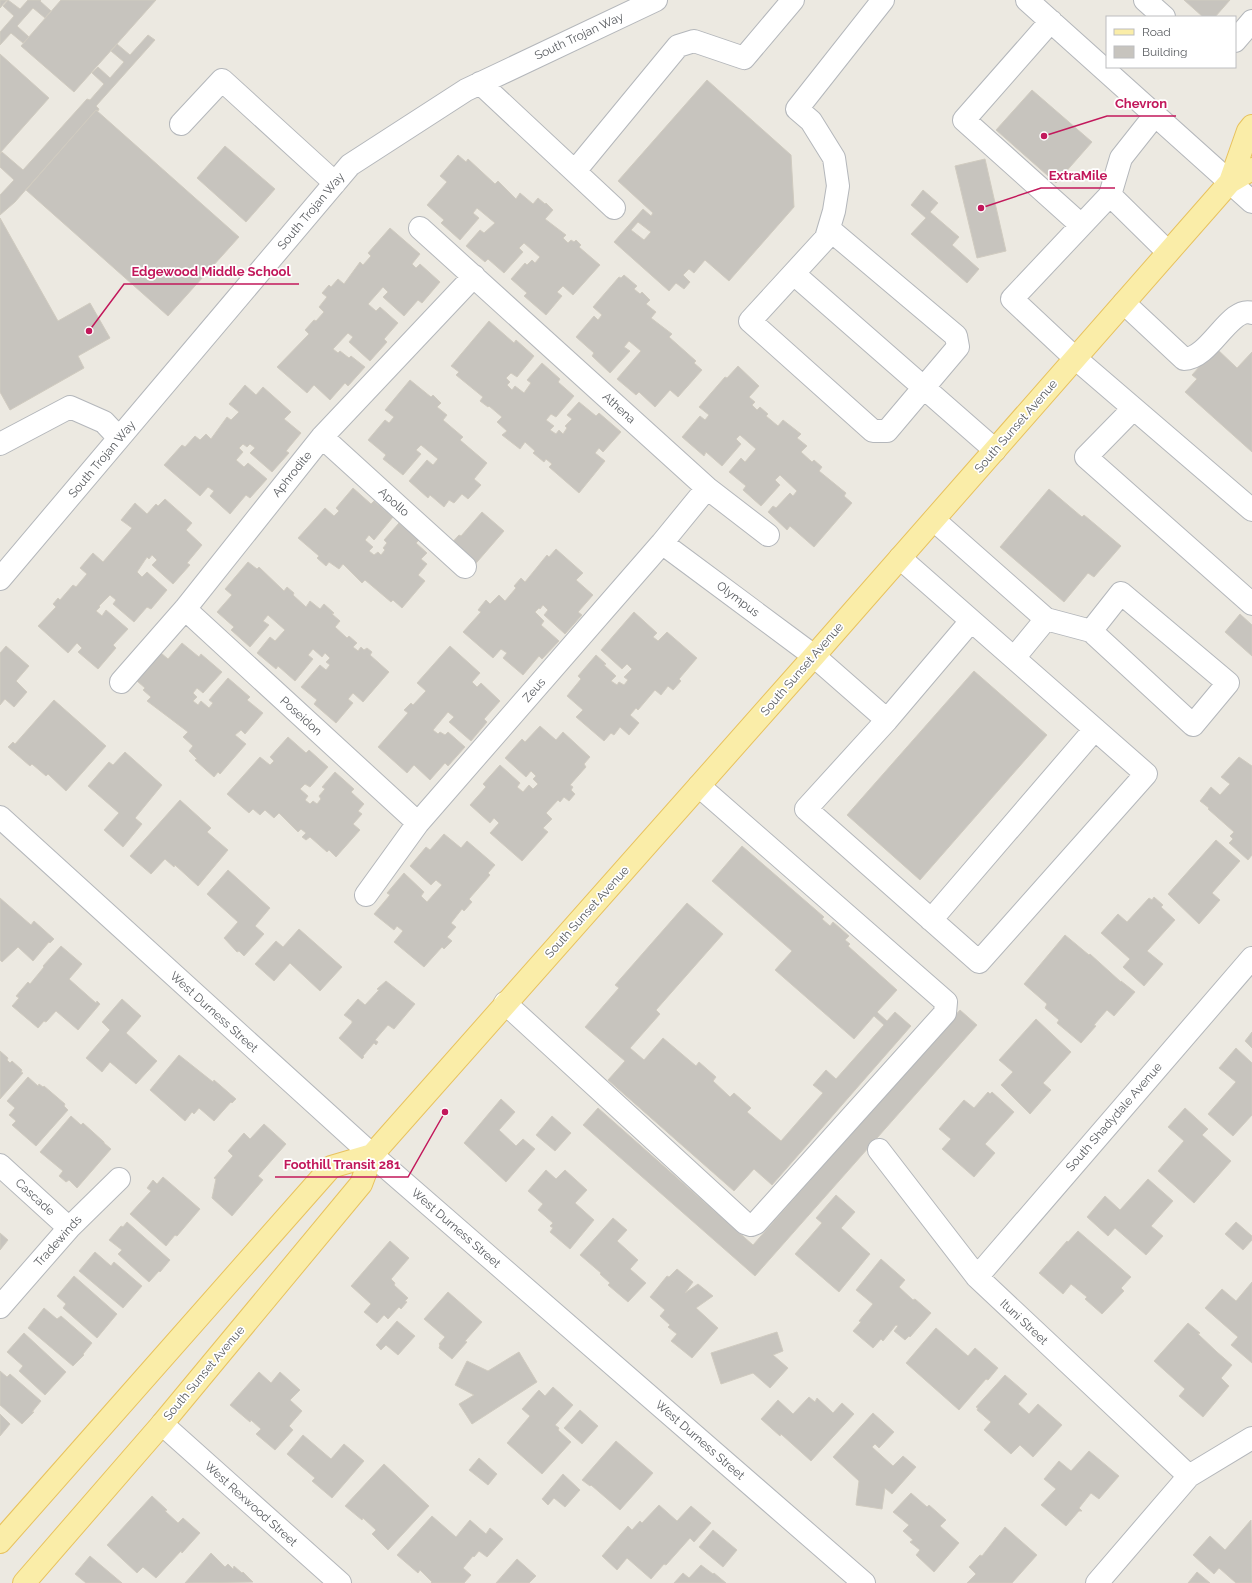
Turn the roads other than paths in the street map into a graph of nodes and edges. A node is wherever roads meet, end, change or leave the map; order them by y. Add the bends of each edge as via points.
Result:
1 (656, 0) edge
2 (793, 0) edge
3 (883, 0) edge
4 (1027, 0) edge
5 (1145, 0) edge
6 (1163, 16) edge
7 (1051, 21) junction
8 (1252, 21) edge
9 (1236, 40) edge
10 (480, 83) junction
11 (1155, 115) junction
12 (181, 124) dead end
13 (1252, 126) edge
14 (1252, 169) edge
15 (575, 171) junction
16 (1230, 182) junction
17 (335, 183) junction
18 (1110, 194) junction
19 (1252, 202) edge
20 (614, 208) dead end
21 (1081, 225) junction
22 (420, 228) dead end
23 (829, 229) junction
24 (1168, 252) junction
25 (794, 274) junction
26 (474, 276) junction
27 (1124, 303) junction
28 (1252, 313) edge
29 (1075, 358) junction
30 (925, 388) junction
31 (1133, 409) junction
32 (322, 437) junction
33 (119, 438) junction
34 (3, 445) edge
35 (995, 450) junction
36 (707, 488) junction
37 (1252, 510) edge
38 (934, 520) junction
39 (768, 535) dead end
40 (662, 543) junction
41 (900, 558) junction
42 (465, 567) dead end
43 (0, 579) edge
44 (1252, 604) edge
45 (185, 609) junction
46 (1046, 619) junction
47 (971, 621) junction
48 (1091, 630) junction
49 (814, 656) junction
50 (1014, 658) junction
51 (121, 682) dead end
52 (887, 720) junction
53 (1095, 729) junction
54 (699, 786) junction
55 (0, 818) edge
56 (418, 822) junction
57 (366, 895) dead end
58 (931, 920) junction
59 (1252, 958) edge
60 (505, 1003) junction
61 (879, 1150) dead end
62 (372, 1155) junction
63 (0, 1165) edge
64 (119, 1179) dead end
65 (69, 1228) junction
66 (977, 1277) junction
67 (0, 1307) edge
68 (162, 1424) junction
69 (1252, 1438) edge
70 (1189, 1476) junction
71 (0, 1542) edge
72 (24, 1583) edge
73 (340, 1583) edge
74 (864, 1583) edge
75 (1097, 1583) edge

1 - 10 street, South Trojan Way
2 - 15 street via 744,58 694,41 678,46
3 - 23 street via 797,109 811,121 834,158 838,186
4 - 7 street
5 - 6 street
7 - 11 street
7 - 21 street via 964,120
8 - 9 street
10 - 15 street
10 - 17 street, South Trojan Way via 350,165
11 - 16 street
11 - 18 street via 1121,158
12 - 17 street via 222,80
13 - 16 main road, South Sunset Avenue via 1248,130
14 - 16 main road, South Sunset Avenue
15 - 20 street
16 - 19 street
16 - 24 main road, South Sunset Avenue
17 - 33 street, South Trojan Way
18 - 21 street
18 - 24 street
21 - 29 street via 1012,299
22 - 26 street, Athena
23 - 25 street via 826,238
23 - 30 street via 956,336 958,347
24 - 27 main road, South Sunset Avenue
25 - 30 street
25 - 30 street via 750,321 873,431 887,431
26 - 32 street, Aphrodite
26 - 36 street, Athena
27 - 28 street via 1184,359 1200,354 1237,315
27 - 29 main road, South Sunset Avenue
29 - 31 street
29 - 35 main road, South Sunset Avenue
30 - 35 street
31 - 37 street
31 - 44 street via 1086,457
32 - 42 street, Apollo
32 - 45 street, Aphrodite
33 - 34 street via 104,422 70,407
33 - 43 street, South Trojan Way
35 - 38 main road, South Sunset Avenue
36 - 39 street, Athena
36 - 40 street, Zeus
38 - 41 main road, South Sunset Avenue
38 - 46 street
40 - 49 street, Olympus
40 - 56 street, Zeus
41 - 47 street
41 - 49 main road, South Sunset Avenue
45 - 51 street, Aphrodite
45 - 56 street, Poseidon
46 - 48 street
46 - 50 street
47 - 50 street
47 - 52 street
48 - 48 street via 1193,725 1228,683 1121,593
49 - 52 street, Olympus
49 - 54 main road, South Sunset Avenue
50 - 53 street
52 - 58 street via 806,809
53 - 58 street
53 - 58 street via 1146,774 978,962
54 - 60 main road, South Sunset Avenue
54 - 60 street via 946,1002 945,1013 756,1224 751,1225 745,1223
55 - 62 street, West Durness Street
56 - 57 street, Zeus
59 - 66 street, South Shadydale Avenue
60 - 62 main road, South Sunset Avenue
61 - 66 street, Ituni Street
62 - 68 main road, South Sunset Avenue via 361,1184
62 - 71 main road via 331,1167
62 - 74 street, West Durness Street
63 - 65 street, Cascade
64 - 65 street, Tradewinds
65 - 67 street, Tradewinds
66 - 70 street, Ituni Street
68 - 72 main road, South Sunset Avenue
68 - 73 street, West Rexwood Street
69 - 70 street
70 - 75 street

